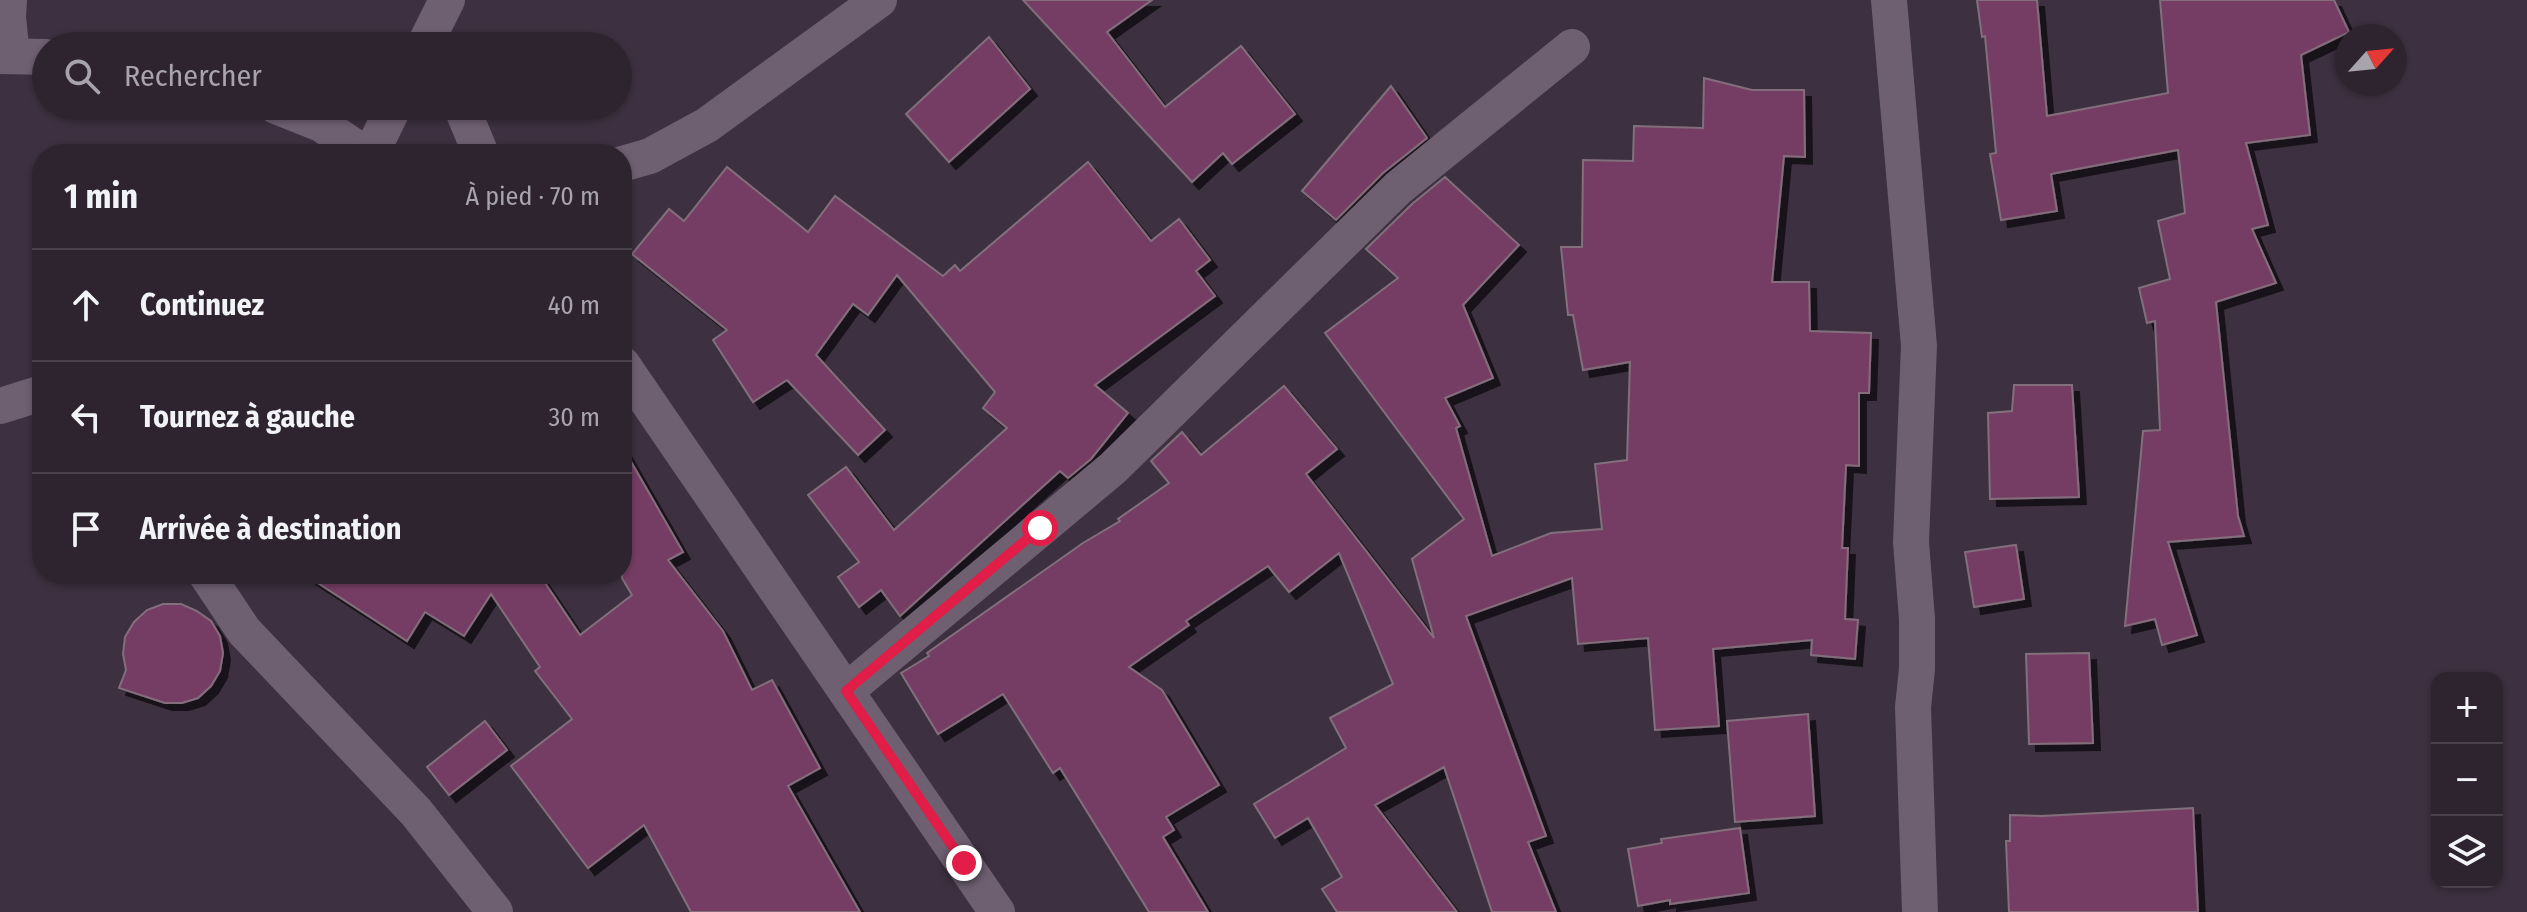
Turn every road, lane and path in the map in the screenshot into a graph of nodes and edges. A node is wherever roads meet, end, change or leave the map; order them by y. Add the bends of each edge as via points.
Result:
1 (9, 0) edge
2 (447, 0) edge
3 (879, 0) edge
4 (1889, 0) edge
5 (434, 32) edge
6 (1572, 47) dead end
7 (19, 56) edge
8 (311, 120) edge
9 (386, 120) edge
10 (467, 120) edge
11 (352, 144) edge
12 (373, 144) edge
13 (477, 144) edge
14 (632, 161) edge
15 (632, 379) edge
16 (32, 396) edge
17 (0, 406) edge
18 (213, 584) edge
19 (846, 691) junction
20 (495, 912) edge
21 (997, 912) edge
22 (1920, 912) edge

1 - 7 street
2 - 5 street
3 - 14 street via 707,125
4 - 22 street via 1919,346 1911,542 1917,619 1913,707
6 - 19 street via 1398,188 1113,468
8 - 11 street
9 - 12 street
10 - 13 street
15 - 19 street
16 - 17 street
18 - 20 street via 244,631 416,812
19 - 21 street

